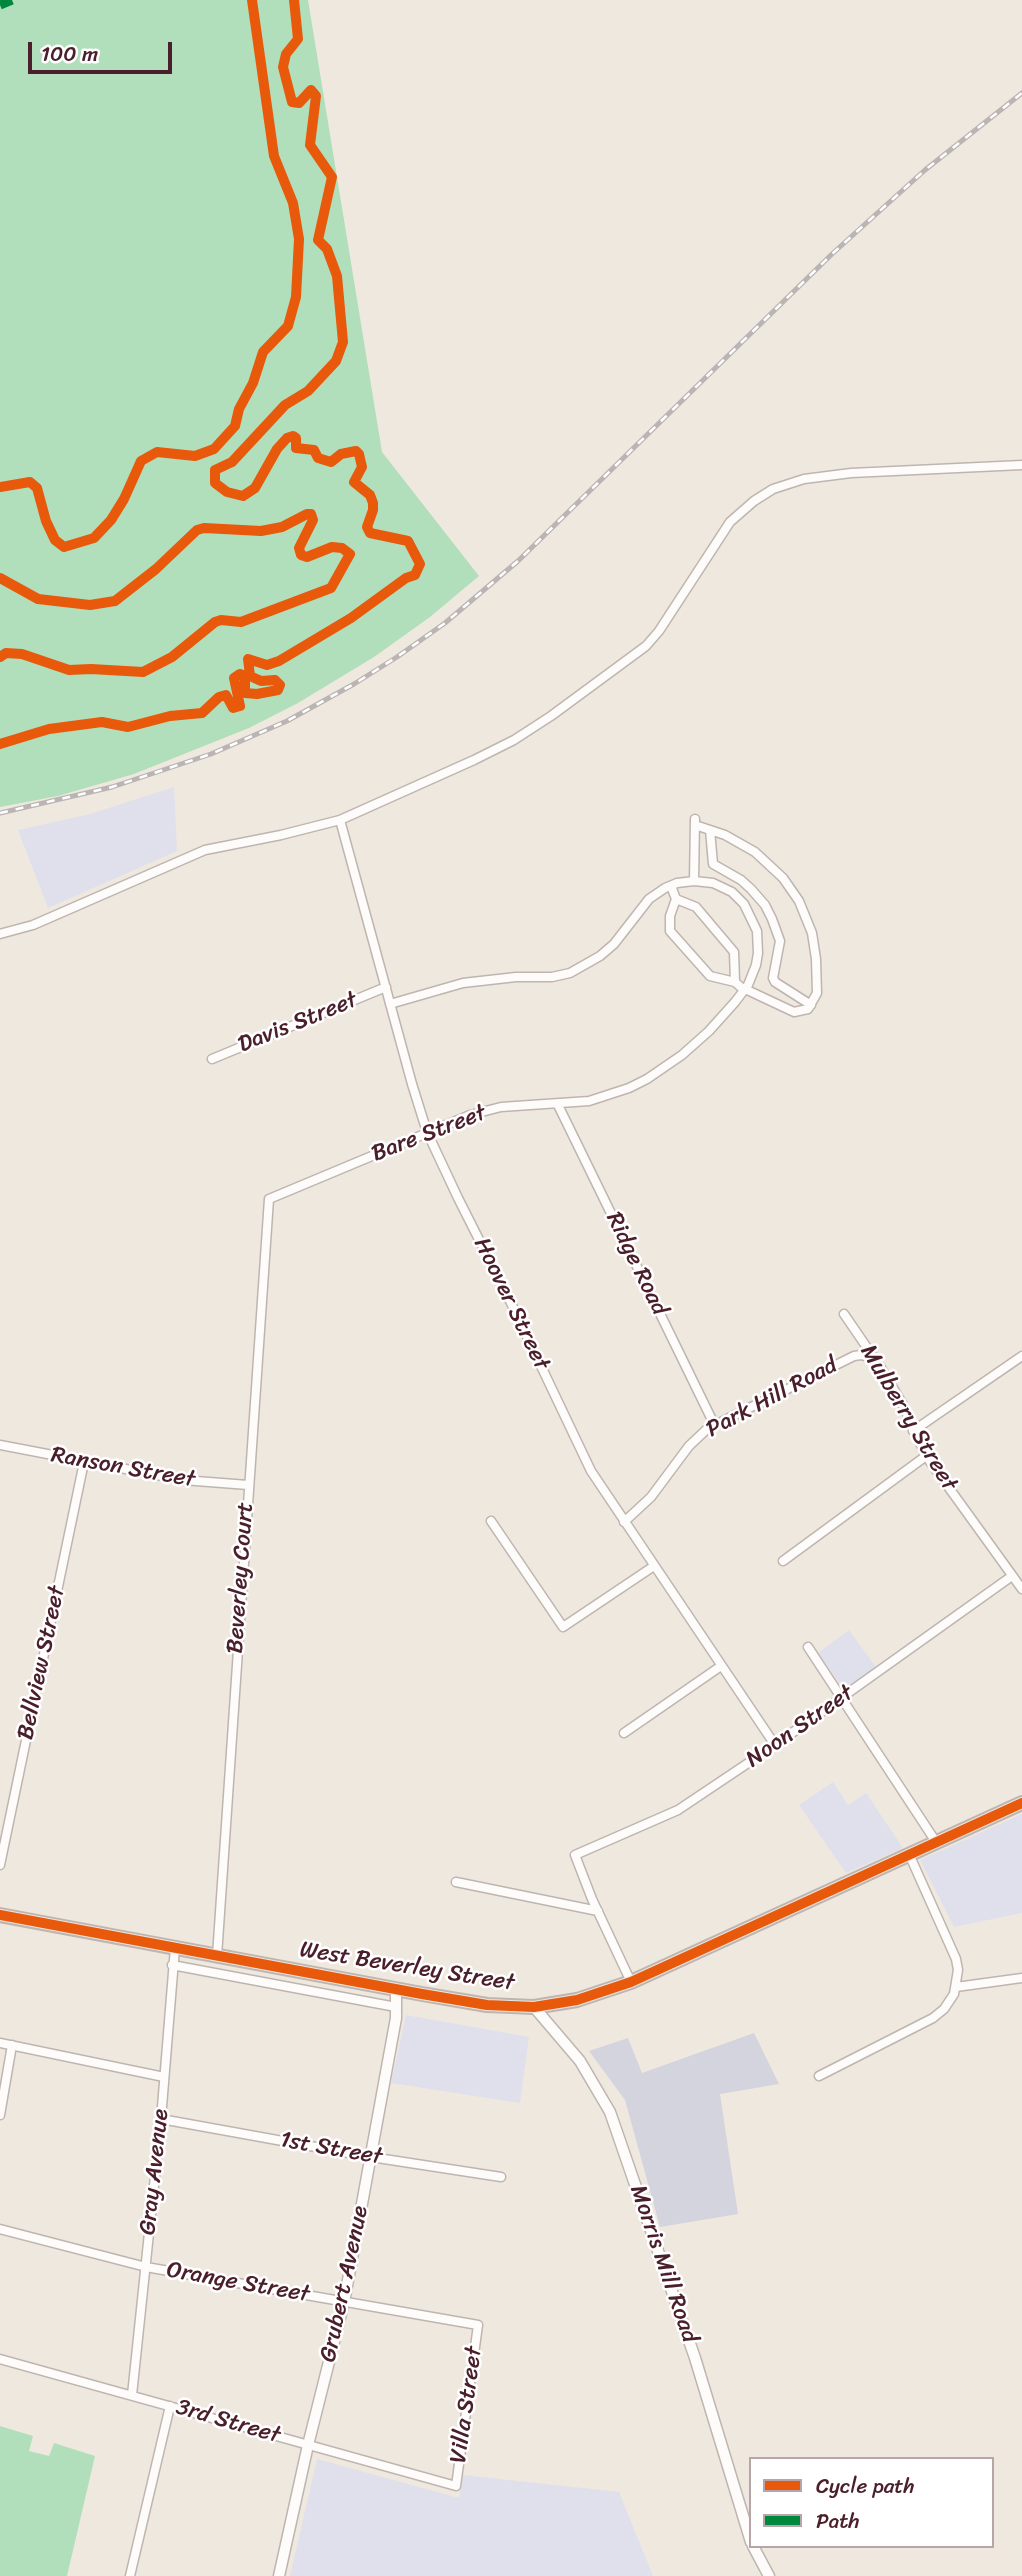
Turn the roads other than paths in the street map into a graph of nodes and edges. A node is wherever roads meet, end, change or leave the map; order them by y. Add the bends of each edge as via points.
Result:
1 (1022, 465) edge
2 (340, 820) junction
3 (710, 830) junction
4 (694, 881) junction
5 (671, 886) junction
6 (676, 899) junction
7 (0, 934) edge
8 (735, 982) junction
9 (386, 987) junction
10 (744, 989) junction
11 (390, 1004) junction
12 (811, 1005) junction
13 (212, 1059) dead end
14 (558, 1105) junction
15 (427, 1132) junction
16 (269, 1199) joint
17 (844, 1314) dead end
18 (1022, 1356) edge
19 (873, 1358) junction
20 (714, 1424) junction
21 (913, 1431) junction
22 (0, 1444) edge
23 (926, 1456) junction
24 (84, 1462) junction
25 (248, 1485) junction
26 (491, 1521) dead end
27 (624, 1522) junction
28 (783, 1561) dead end
29 (654, 1566) junction
30 (1013, 1576) junction
31 (1022, 1589) edge
32 (808, 1647) dead end
33 (721, 1666) junction
34 (842, 1698) junction
35 (624, 1733) dead end
36 (775, 1745) junction
37 (1022, 1803) edge
38 (936, 1842) junction
39 (909, 1854) junction
40 (0, 1865) edge
41 (456, 1882) dead end
42 (598, 1911) junction
43 (0, 1915) edge
44 (175, 1948) junction
45 (217, 1956) junction
46 (172, 1965) junction
47 (1022, 1978) edge
48 (631, 1982) junction
49 (956, 1987) junction
50 (396, 1989) junction
51 (396, 2007) junction
52 (534, 2007) junction
53 (0, 2043) edge
54 (12, 2045) junction
55 (819, 2076) dead end
56 (164, 2077) junction
57 (0, 2115) edge
58 (161, 2119) junction
59 (371, 2157) junction
60 (501, 2177) dead end
61 (0, 2229) edge
62 (146, 2267) junction
63 (344, 2302) junction
64 (478, 2325) joint
65 (0, 2358) edge
66 (132, 2395) junction
67 (170, 2406) junction
68 (308, 2445) junction
69 (456, 2486) joint
70 (749, 2534) edge
71 (754, 2548) edge
72 (130, 2576) edge
73 (279, 2576) edge
74 (769, 2576) edge

1 - 2 street via 851,473 804,479 773,489 730,522 659,631 615,670 506,744
2 - 7 street via 205,850 33,925
2 - 9 street, Hoover Street
3 - 4 street via 695,822
3 - 12 street via 713,864 751,889 772,919 780,941 773,978
3 - 12 street via 755,852 799,901 816,959 817,993
4 - 5 street, Davis Street
4 - 10 street, Bare Street via 732,892 754,922 758,953
5 - 6 street
5 - 11 street, Davis Street via 649,899 614,944 569,973 463,983
6 - 8 street via 693,905 734,952
6 - 8 street via 670,931 710,976
8 - 10 street
9 - 11 street, Hoover Street
9 - 13 street, Davis Street
10 - 12 street via 794,1012
10 - 14 street, Bare Street via 709,1031 647,1079 606,1097
11 - 15 street, Hoover Street
14 - 15 street, Bare Street via 501,1107
14 - 20 street, Ridge Road
15 - 16 street, Bare Street
15 - 27 street, Hoover Street via 586,1462
16 - 25 street, Beverley Court
17 - 19 street, Mulberry Street
18 - 21 street
19 - 20 street, Park Hill Road via 854,1356
19 - 21 street, Mulberry Street
20 - 27 street, Park Hill Road
21 - 23 street, Mulberry Street
22 - 24 street, Ranson Street
23 - 28 street
23 - 30 street, Mulberry Street
24 - 25 street, Ranson Street via 183,1480
24 - 40 street, Bellview Street
25 - 45 street, Beverley Court
26 - 29 street via 563,1627
27 - 29 street, Hoover Street
29 - 33 street, Hoover Street
30 - 31 street, Mulberry Street
30 - 34 street, Noon Street
32 - 34 street
33 - 35 street
33 - 36 street, Hoover Street
34 - 36 street, Noon Street
34 - 38 street
36 - 42 street, Noon Street via 678,1810 575,1855
37 - 38 main road, West Beverley Street
38 - 39 main road, West Beverley Street
39 - 48 main road, West Beverley Street
39 - 49 street via 956,1959
41 - 42 street
42 - 48 street
43 - 44 main road, West Beverley Street
44 - 45 main road, West Beverley Street
44 - 46 street, Gray Avenue
45 - 50 main road, West Beverley Street
46 - 51 street, West Beverley Street
46 - 56 street, Gray Avenue
47 - 49 street
48 - 52 main road, West Beverley Street via 577,2000
49 - 55 street via 938,2015
50 - 51 street, Grubert Avenue
50 - 52 main road, West Beverley Street
51 - 59 street, Grubert Avenue
52 - 70 street, Morris Mill Road via 580,2061 610,2112 695,2358
53 - 54 street
54 - 56 street
54 - 57 street
56 - 58 street, Gray Avenue
58 - 59 street, 1st Street
58 - 62 street, Gray Avenue
59 - 60 street, 1st Street
59 - 63 street, Grubert Avenue
61 - 62 street, Orange Street
62 - 63 street, Orange Street
62 - 66 street, Gray Avenue
63 - 64 street, Orange Street
63 - 68 street, Grubert Avenue
64 - 69 street, Villa Street
65 - 66 street, 3rd Street
66 - 67 street, 3rd Street
67 - 68 street, 3rd Street
67 - 72 street
68 - 69 street, 3rd Street
68 - 73 street, Grubert Avenue
71 - 74 street, Morris Mill Road

